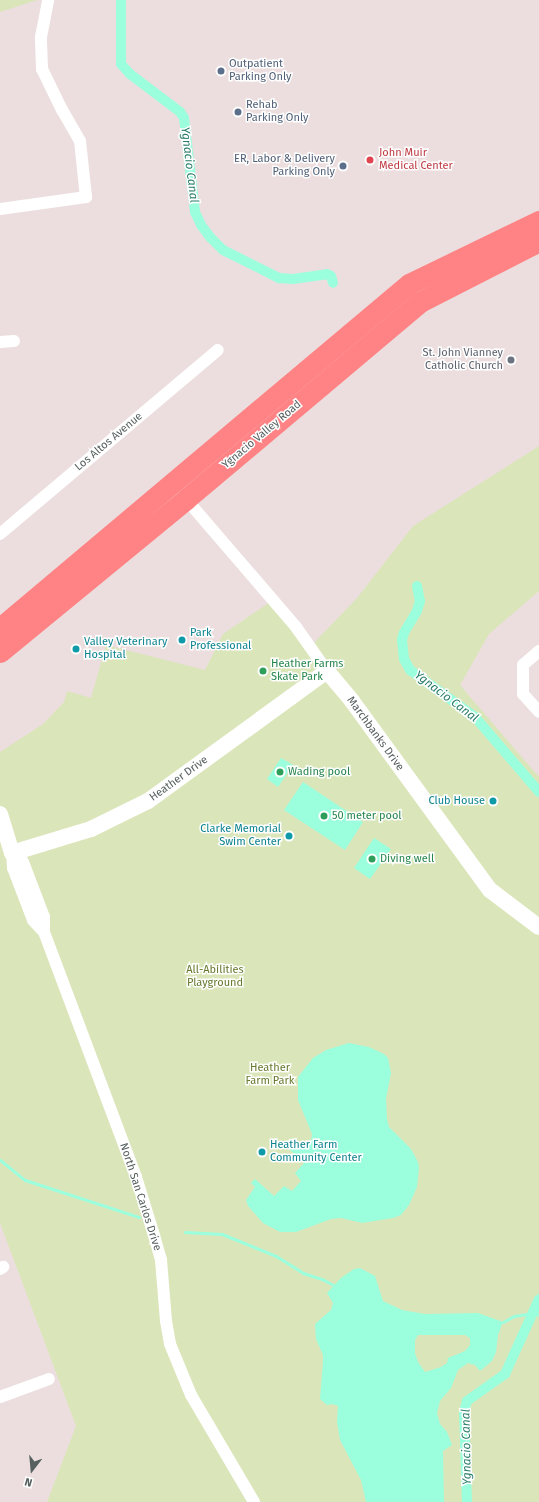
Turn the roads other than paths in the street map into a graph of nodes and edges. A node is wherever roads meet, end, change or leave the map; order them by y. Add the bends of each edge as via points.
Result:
1 (48, 0) edge
2 (0, 209) edge
3 (539, 220) edge
4 (539, 241) edge
5 (14, 341) dead end
6 (0, 342) edge
7 (218, 350) dead end
8 (186, 499) junction
9 (0, 534) edge
10 (0, 628) edge
11 (539, 650) edge
12 (0, 652) edge
13 (327, 671) junction
14 (539, 712) edge
15 (0, 814) edge
16 (12, 853) junction
17 (539, 926) edge
18 (49, 1378) dead end
19 (0, 1398) edge
20 (254, 1502) edge

1 - 2 street via 41,37 42,69 80,141 86,197
3 - 10 highway, Ygnacio Valley Road via 409,284
4 - 8 highway, Ygnacio Valley Road via 420,302
5 - 6 street
7 - 9 street, Los Altos Avenue
8 - 12 highway, Ygnacio Valley Road
8 - 13 street, Marchbanks Drive via 296,626
11 - 14 street via 523,665 523,694
13 - 16 street, Heather Drive via 148,801 91,829
13 - 17 street, Marchbanks Drive via 352,701 490,890
15 - 16 street, North San Carlos Drive
16 - 20 street, North San Carlos Drive via 13,868 32,920 44,932 136,1177 161,1260 170,1344 191,1395
18 - 19 street

